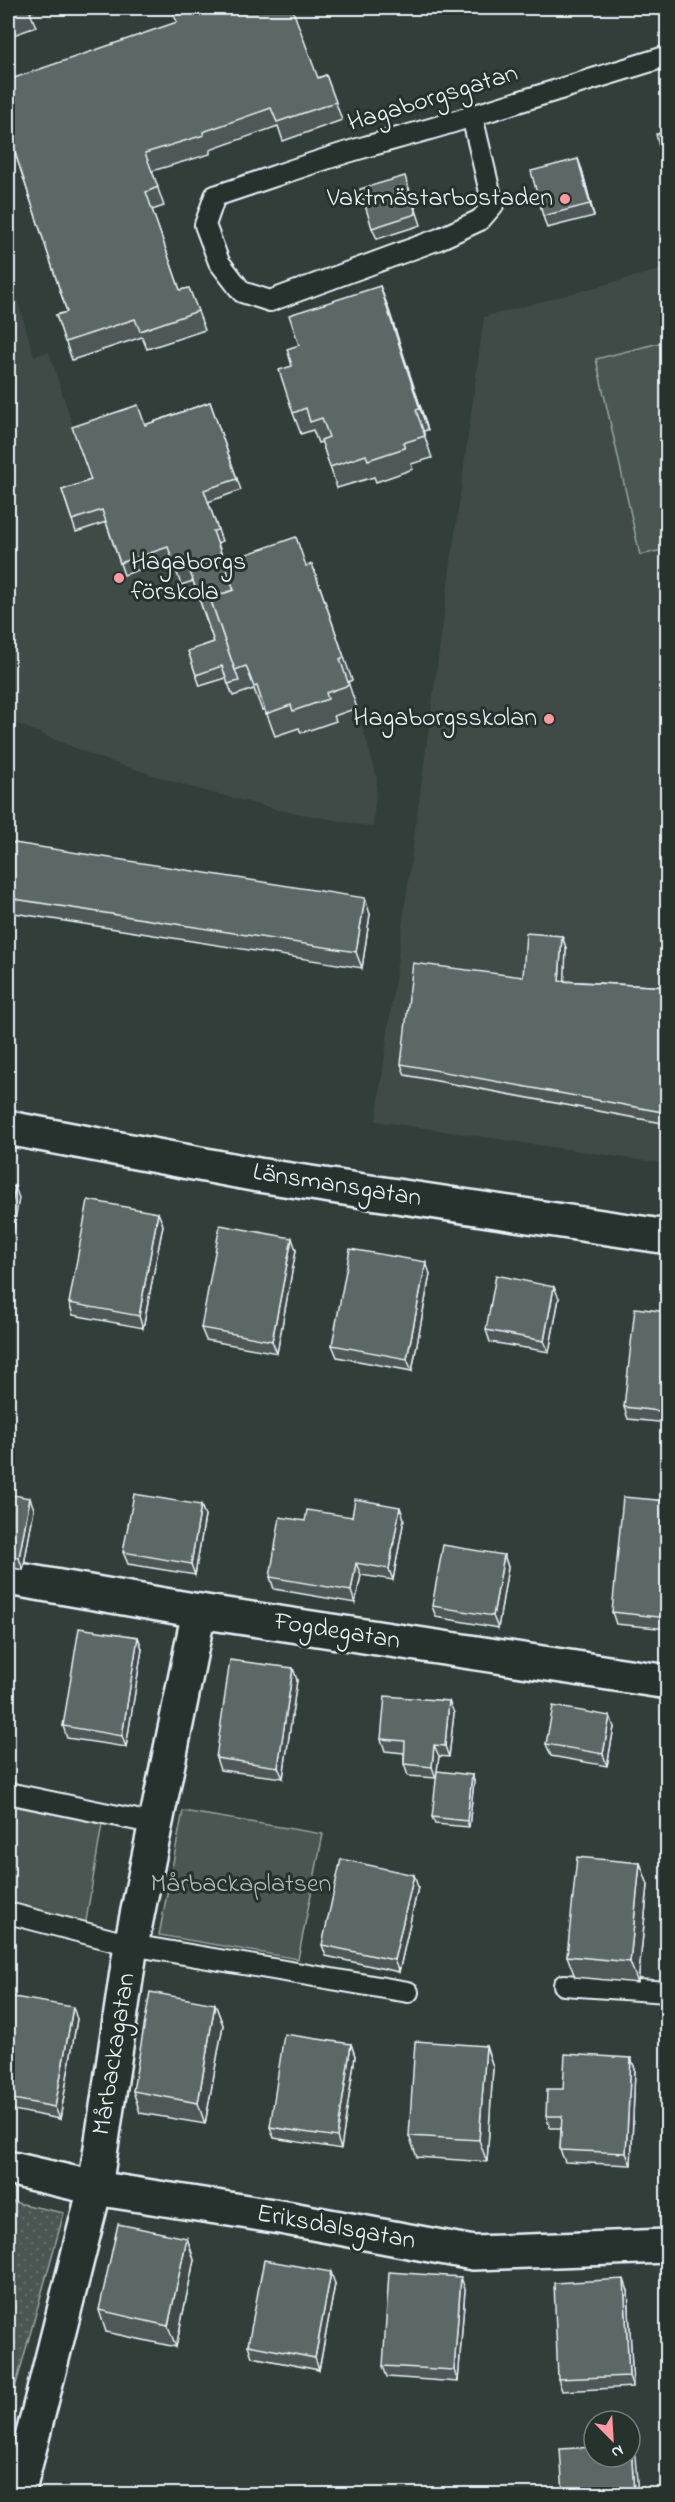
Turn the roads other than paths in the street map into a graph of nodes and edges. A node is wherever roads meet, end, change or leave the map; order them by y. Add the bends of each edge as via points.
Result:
1 (668, 56) edge
2 (472, 116) junction
3 (8, 1128) edge
4 (668, 1237) edge
5 (8, 1578) edge
6 (199, 1611) junction
7 (668, 1682) edge
8 (8, 1793) edge
9 (156, 1824) junction
10 (8, 1913) edge
11 (131, 1945) junction
12 (564, 1985) dead end
13 (408, 1992) dead end
14 (668, 1992) edge
15 (8, 2168) edge
16 (95, 2188) junction
17 (668, 2246) edge
18 (18, 2494) edge

1 - 2 lane, Hagaborgsgatan
2 - 2 lane, Hagaborgsgatan via 493,205 480,220 270,301 242,292 219,262 205,225 215,196
3 - 4 street, Länsmansgatan via 258,1174
5 - 6 street, Fogdegatan
6 - 7 street, Fogdegatan
6 - 9 street, Mårbackagatan
8 - 9 lane
9 - 11 street, Mårbackagatan
10 - 11 lane
11 - 13 lane
11 - 16 street, Mårbackagatan
12 - 14 lane
15 - 16 street, Eriksdalsgatan
16 - 17 street, Eriksdalsgatan via 473,2253
16 - 18 street, Mårbackagatan

